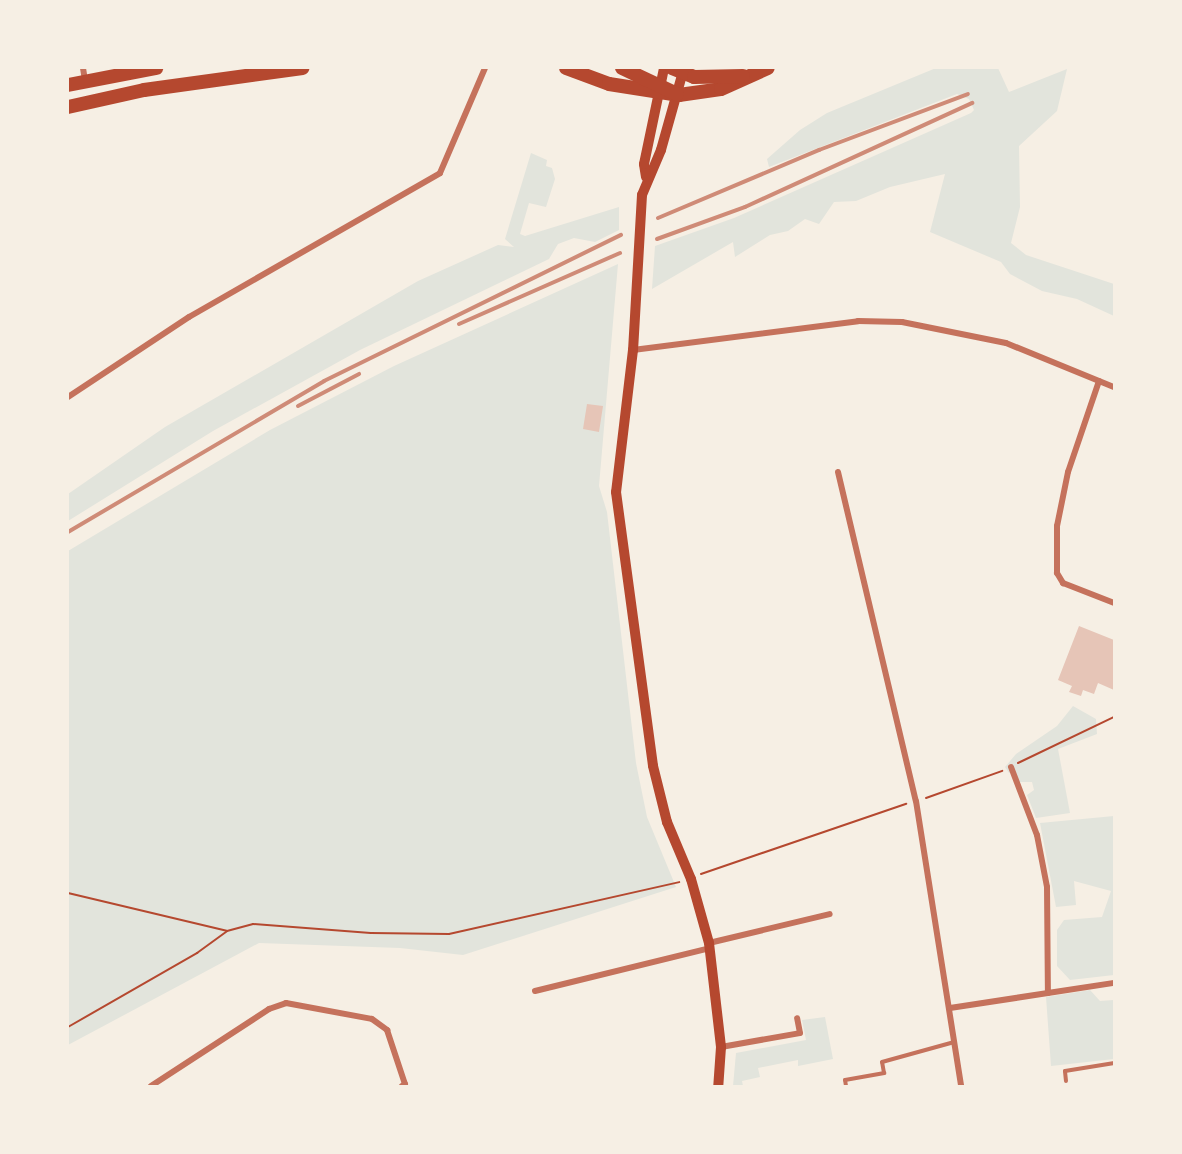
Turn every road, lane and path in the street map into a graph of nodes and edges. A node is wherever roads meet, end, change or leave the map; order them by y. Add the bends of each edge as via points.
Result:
1 (156, 68) edge
2 (302, 68) edge
3 (485, 68) edge
4 (566, 68) edge
5 (622, 68) edge
6 (664, 68) edge
7 (768, 68) edge
8 (680, 70) edge
9 (84, 74) edge
10 (748, 76) junction
11 (68, 85) edge
12 (660, 90) junction
13 (679, 95) junction
14 (68, 107) edge
15 (646, 177) junction
16 (633, 350) junction
17 (1099, 381) junction
18 (1114, 387) edge
19 (68, 397) edge
20 (838, 472) dead end
21 (1114, 603) edge
22 (1011, 767) dead end
23 (680, 882) dead end
24 (68, 892) edge
25 (830, 914) dead end
26 (226, 931) junction
27 (710, 946) junction
28 (1114, 983) edge
29 (535, 991) dead end
30 (1048, 993) junction
31 (950, 1008) junction
32 (797, 1018) dead end
33 (68, 1028) edge
34 (955, 1041) junction
35 (721, 1047) junction
36 (1114, 1063) edge
37 (1066, 1081) dead end
38 (404, 1085) edge
39 (151, 1086) edge
40 (718, 1086) edge
41 (846, 1086) edge
42 (961, 1086) edge

1 - 9 highway
2 - 14 highway via 144,90
3 - 19 street via 440,173 189,317
4 - 12 highway via 609,84
5 - 12 highway
6 - 12 main road
7 - 10 highway
8 - 10 highway
8 - 13 main road
9 - 11 highway
10 - 13 highway via 721,89
12 - 13 highway
12 - 15 main road via 644,164
13 - 15 main road via 655,169
15 - 16 main road via 639,221
16 - 17 street via 858,321 902,322 1006,343
16 - 27 main road via 616,492 622,549 653,766
17 - 18 street
17 - 21 street via 1068,472 1057,526 1057,573 1063,583
20 - 31 street via 916,801
22 - 30 street via 1037,836 1047,886
23 - 26 path via 449,934 253,924
24 - 26 path
25 - 27 street
26 - 33 path via 197,953
27 - 29 street
27 - 35 main road
28 - 30 street
30 - 31 street
31 - 34 street
32 - 35 street via 800,1033
34 - 41 lane via 882,1062 884,1073 845,1080
34 - 42 street
35 - 40 main road
36 - 37 lane via 1065,1071
38 - 39 street via 387,1030 372,1019 286,1003 268,1009

